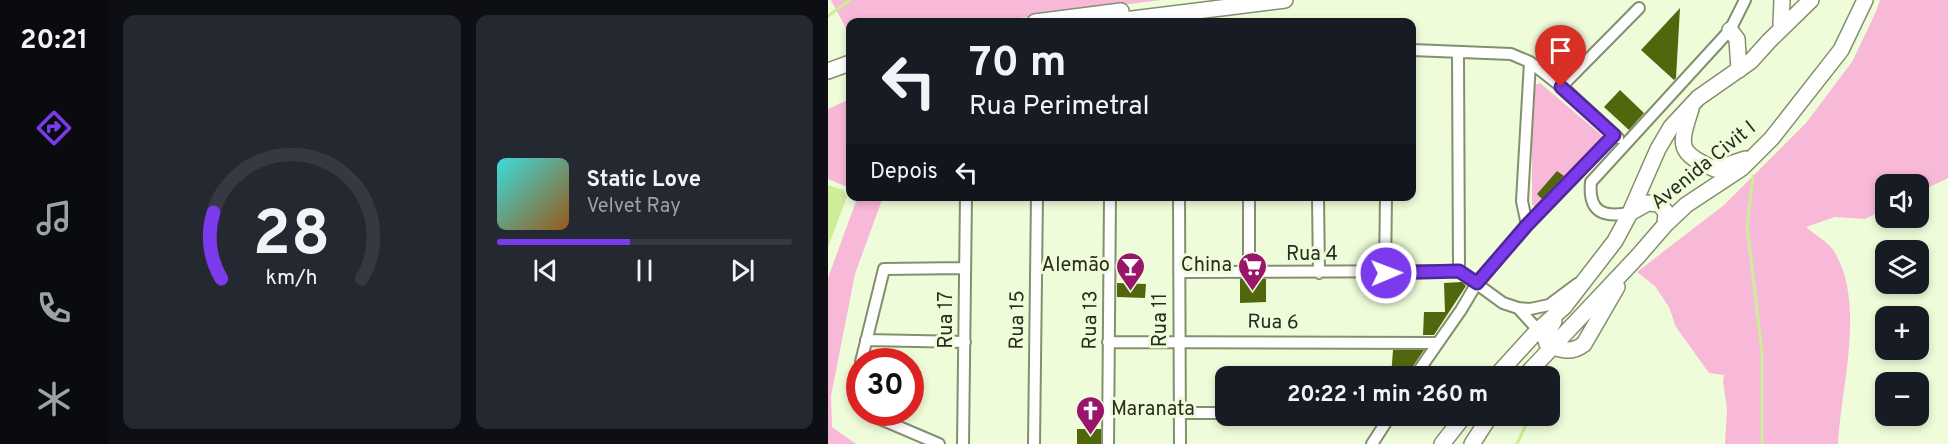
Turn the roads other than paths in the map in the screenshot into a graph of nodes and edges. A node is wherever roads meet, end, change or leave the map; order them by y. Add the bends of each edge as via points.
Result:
1 (1202, 0) edge
2 (1285, 0) edge
3 (1745, 0) edge
4 (1782, 0) edge
5 (1797, 0) edge
6 (1811, 0) edge
7 (1864, 0) edge
8 (1639, 9) dead end
9 (1065, 18) edge
10 (1140, 18) edge
11 (1781, 24) junction
12 (1730, 30) junction
13 (1769, 41) junction
14 (1416, 50) edge
15 (846, 53) edge
16 (1458, 53) junction
17 (828, 60) edge
18 (1530, 62) junction
19 (846, 64) edge
20 (1739, 70) junction
21 (828, 71) edge
22 (1561, 87) junction
23 (1693, 104) junction
24 (1614, 135) junction
25 (1625, 144) junction
26 (1754, 156) junction
27 (966, 201) edge
28 (1037, 201) edge
29 (1110, 201) edge
30 (1179, 201) edge
31 (1248, 201) edge
32 (1318, 201) edge
33 (1386, 201) edge
34 (1630, 213) junction
35 (1527, 225) junction
36 (1665, 225) junction
37 (965, 268) junction
38 (1459, 271) junction
39 (1179, 272) junction
40 (1249, 273) junction
41 (1319, 273) junction
42 (1386, 273) junction
43 (1590, 274) junction
44 (1477, 283) junction
45 (1518, 308) junction
46 (1563, 308) junction
47 (1539, 330) junction
48 (866, 340) junction
49 (1179, 341) junction
50 (965, 342) junction
51 (1108, 342) junction
52 (1437, 343) junction
53 (1553, 346) junction
54 (864, 348) edge
55 (1422, 366) edge
56 (1505, 366) edge
57 (1534, 366) edge
58 (1215, 412) edge
59 (1179, 413) junction
60 (897, 426) edge
61 (1384, 426) edge
62 (1456, 426) edge
63 (1484, 426) edge
64 (939, 444) edge
65 (963, 444) edge
66 (1034, 444) edge
67 (1108, 444) edge
68 (1180, 444) edge
69 (1372, 444) edge
70 (1442, 444) edge
71 (1472, 444) edge

1 - 9 main road
2 - 10 main road
3 - 12 street
4 - 11 main road
5 - 11 main road
6 - 13 main road
7 - 26 main road, Avenida Civit I via 1841,50
8 - 22 street
11 - 13 main road
12 - 20 main road via 1737,39
12 - 25 street
13 - 20 main road, Avenida Civit I
14 - 16 street
15 - 17 main road
16 - 18 street via 1511,54
16 - 38 street
18 - 22 street
18 - 35 street via 1522,201
19 - 21 main road
20 - 23 main road, Avenida Civit I
22 - 24 street
23 - 26 main road via 1683,133 1684,149 1693,160 1715,169
23 - 34 main road, Avenida Civit I via 1671,127 1658,149
24 - 25 street
24 - 35 street
25 - 34 street via 1592,182 1590,196 1595,208 1606,214
26 - 36 main road, Avenida Civit I
27 - 37 street, Rua 17
28 - 66 street, Rua 15
29 - 51 street, Rua 13
30 - 39 street, Rua 11
31 - 40 street
32 - 41 street
33 - 42 street
34 - 36 main road via 1648,203 1659,204 1666,212
34 - 43 main road, Avenida Civit I
35 - 44 street
36 - 53 main road, Avenida Civit I
37 - 48 street via 884,269
37 - 50 street, Rua 17
38 - 42 street, Rua 4
38 - 44 street
39 - 40 street, Rua 4
39 - 49 street, Rua 11
40 - 41 street, Rua 4
41 - 42 street, Rua 4
43 - 45 street via 1549,305
43 - 46 main road, Avenida Civit I
44 - 45 street via 1503,303
44 - 52 street
45 - 47 street
46 - 47 main road, Avenida Civit I
46 - 53 main road via 1545,338
47 - 56 main road, Avenida Civit I
48 - 50 street
48 - 54 street
49 - 51 street, Rua 6
49 - 52 street, Rua 6
49 - 59 street, Rua 11
50 - 65 street, Rua 17
51 - 67 street, Rua 13
52 - 55 street
53 - 57 main road, Avenida Civit I
58 - 59 street
59 - 68 street, Rua 11
60 - 64 street
61 - 69 street
62 - 70 main road
63 - 71 main road

